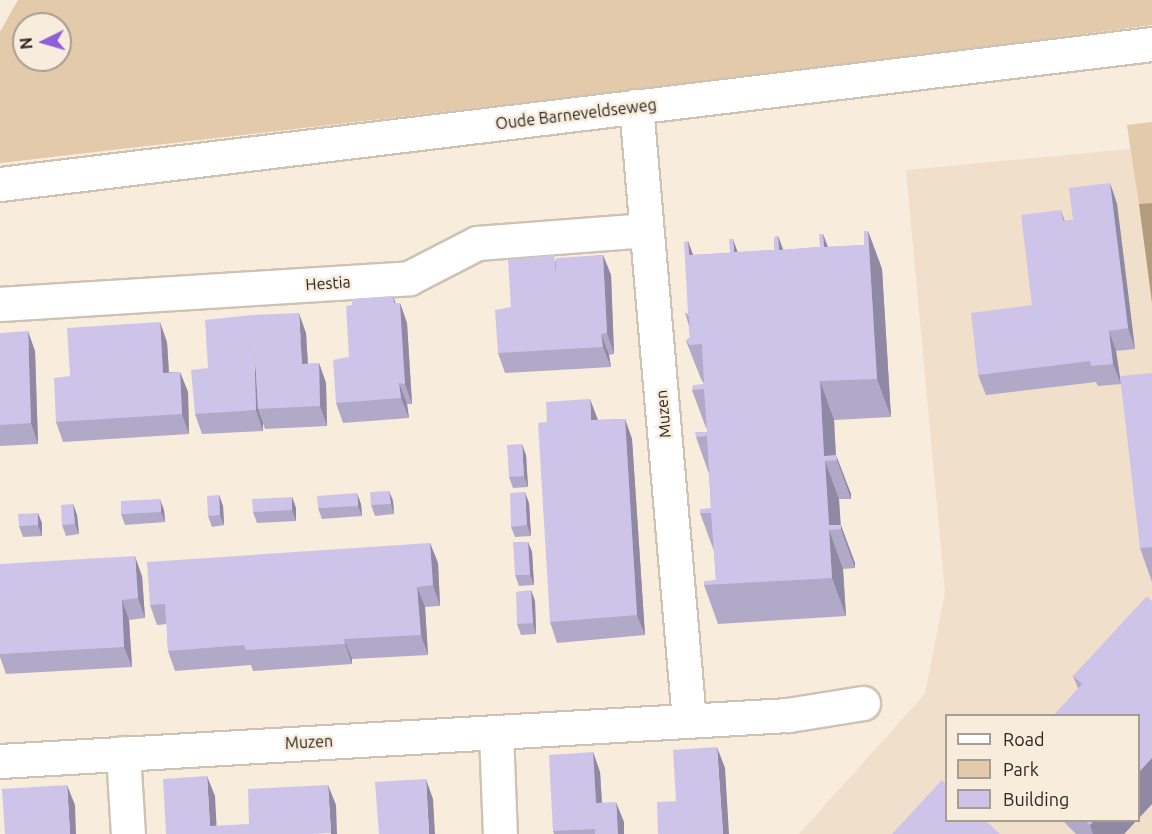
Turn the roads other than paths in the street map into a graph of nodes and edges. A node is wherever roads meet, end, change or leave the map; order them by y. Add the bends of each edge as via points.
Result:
1 (1152, 44) edge
2 (636, 106) junction
3 (0, 184) edge
4 (647, 230) junction
5 (0, 304) edge
6 (864, 703) dead end
7 (689, 721) junction
8 (496, 732) junction
9 (123, 753) junction
10 (0, 761) edge
11 (128, 834) edge
12 (500, 834) edge

1 - 2 street, Oude Barneveldseweg
2 - 3 street, Oude Barneveldseweg
2 - 4 street, Muzen
4 - 5 street, Hestia via 477,243 409,278
4 - 7 street, Muzen
6 - 7 street, Muzen via 788,715
7 - 8 street, Muzen
8 - 9 street, Muzen
8 - 12 street
9 - 10 street, Muzen
9 - 11 street

